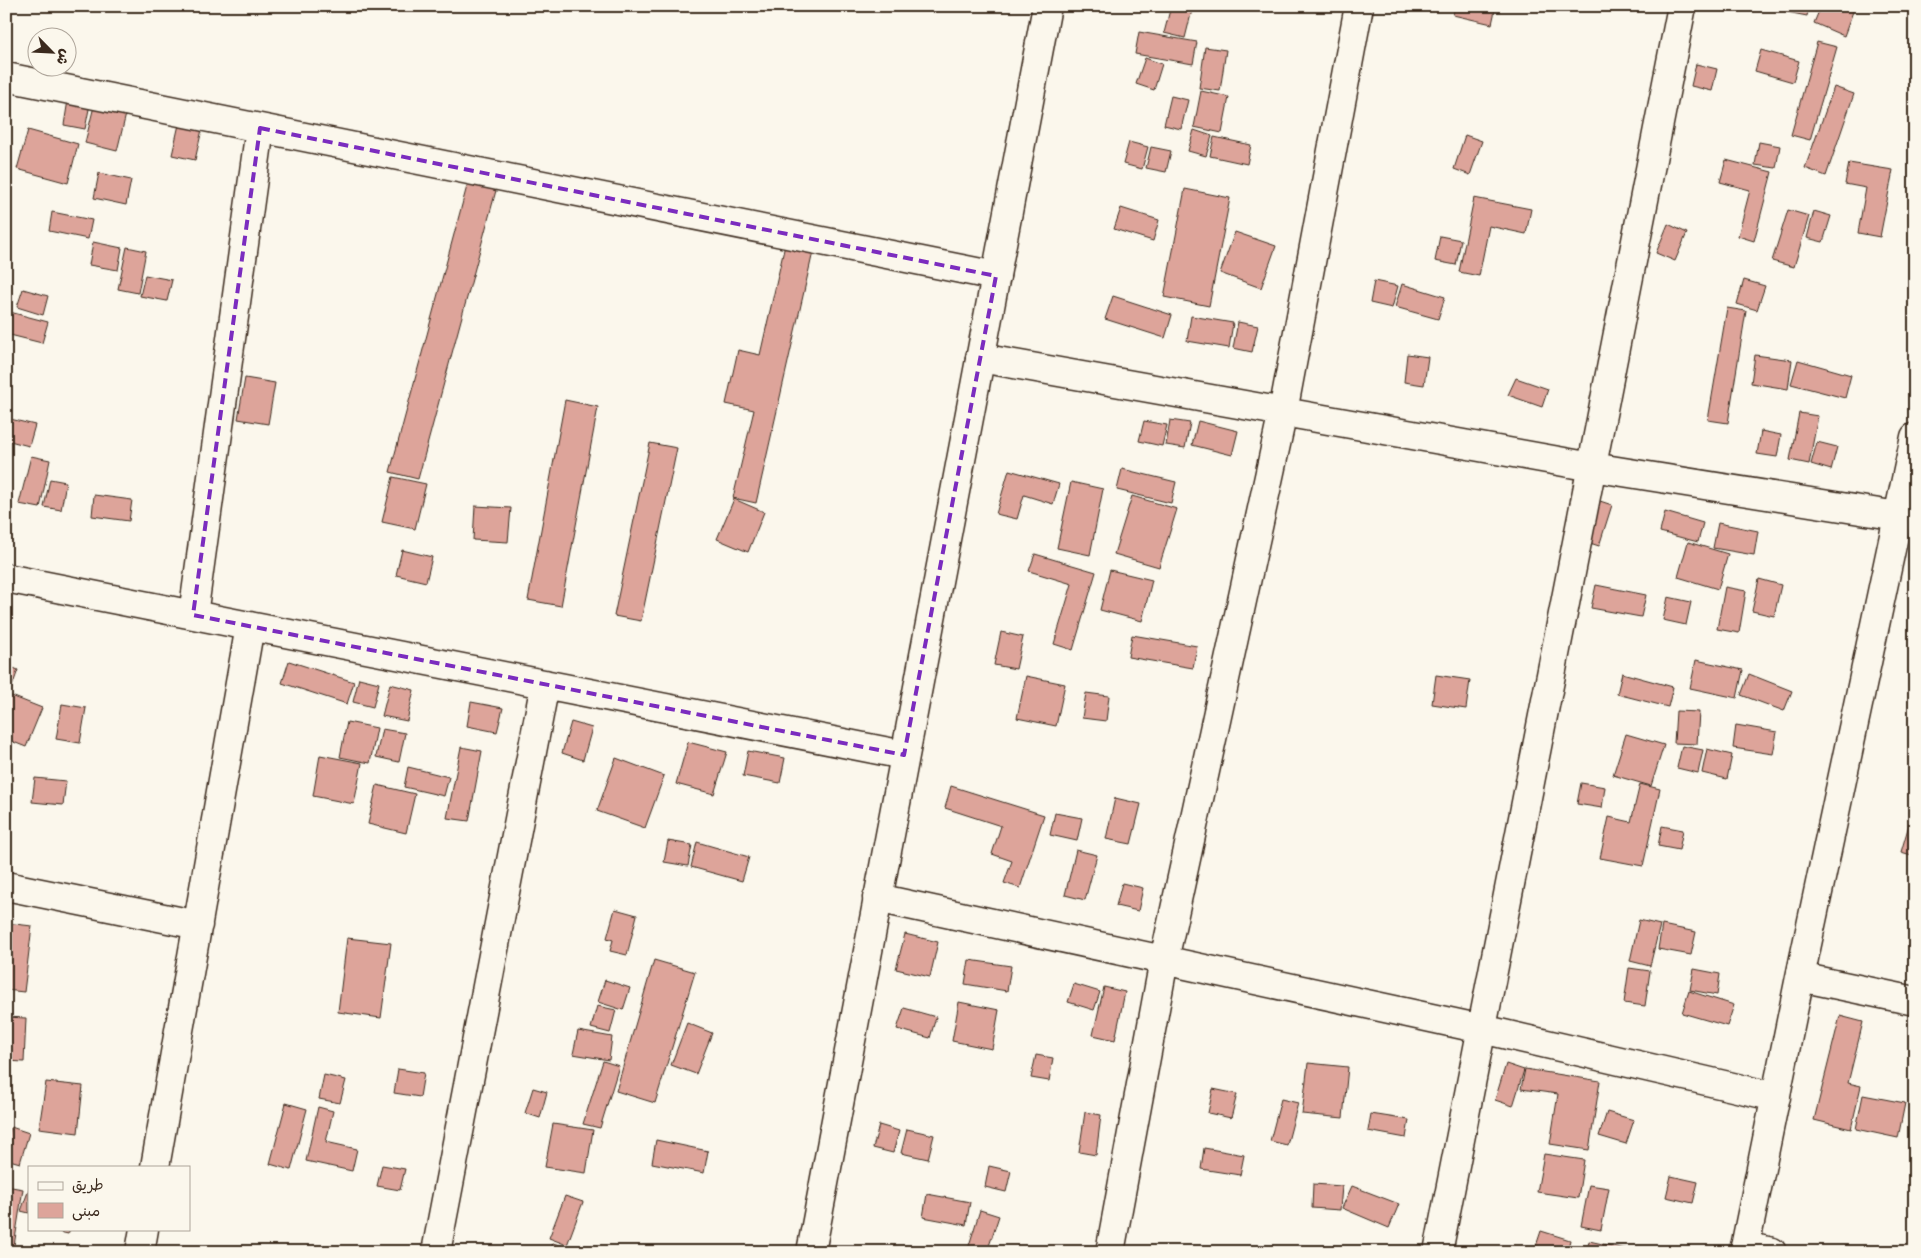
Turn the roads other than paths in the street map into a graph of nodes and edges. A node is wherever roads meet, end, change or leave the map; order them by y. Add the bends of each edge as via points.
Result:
1 (1047, 6) edge
2 (1359, 6) edge
3 (1682, 6) edge
4 (6, 77) edge
5 (260, 128) junction
6 (996, 276) junction
7 (980, 358) junction
8 (1283, 412) junction
9 (1915, 437) edge
10 (1592, 467) junction
11 (1898, 516) junction
12 (6, 578) edge
13 (193, 615) junction
14 (250, 626) junction
15 (545, 684) junction
16 (904, 755) junction
17 (6, 886) edge
18 (877, 898) junction
19 (198, 925) junction
20 (1164, 960) junction
21 (1800, 977) junction
22 (1915, 1001) edge
23 (1482, 1029) junction
24 (1776, 1097) junction
25 (155, 1166) edge
26 (144, 1230) edge
27 (1745, 1249) edge
28 (140, 1252) edge
29 (436, 1252) edge
30 (811, 1252) edge
31 (1110, 1252) edge
32 (1438, 1252) edge
33 (1772, 1252) edge

1 - 6 street
2 - 8 street
3 - 10 street
4 - 5 street
5 - 6 street
5 - 13 street
6 - 7 street
7 - 8 street
7 - 16 street
8 - 10 street
8 - 20 street
9 - 11 street
10 - 11 street
10 - 23 street
11 - 21 street
12 - 13 street
13 - 14 street
14 - 15 street
14 - 19 street
15 - 16 street
15 - 29 street
16 - 18 street
17 - 19 street
18 - 20 street
18 - 30 street
19 - 25 street
20 - 23 street
20 - 31 street
21 - 22 street
21 - 24 street
23 - 24 street
23 - 32 street
24 - 27 street
26 - 28 street
27 - 33 street

